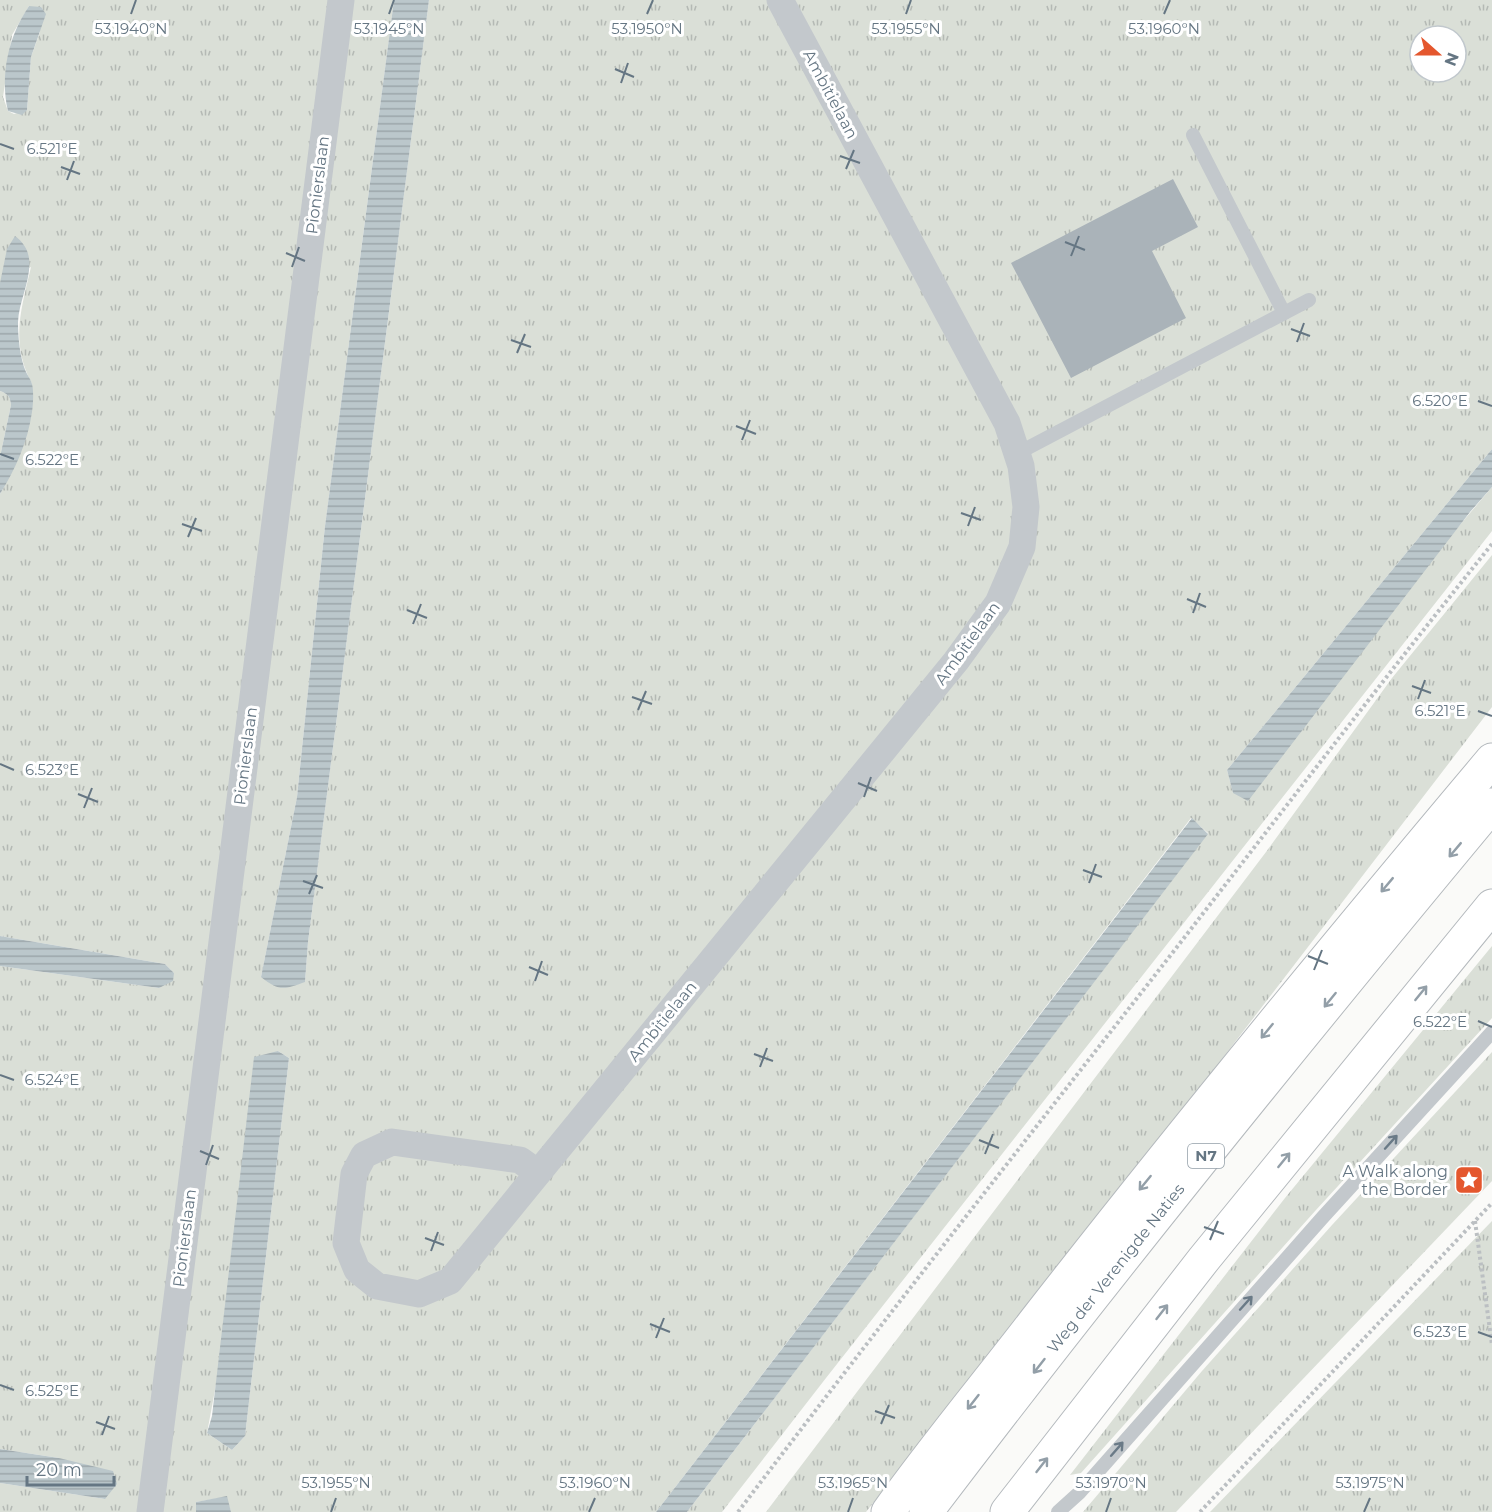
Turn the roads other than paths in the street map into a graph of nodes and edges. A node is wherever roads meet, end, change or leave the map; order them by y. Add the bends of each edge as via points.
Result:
1 (341, 0) edge
2 (780, 0) edge
3 (1193, 135) dead end
4 (1309, 300) dead end
5 (1284, 313) junction
6 (1018, 453) junction
7 (1492, 760) edge
8 (1492, 805) edge
9 (1492, 906) edge
10 (1492, 1032) edge
11 (538, 1173) junction
12 (150, 1512) edge
13 (888, 1512) edge
14 (926, 1512) edge
15 (1006, 1512) edge
16 (1058, 1512) edge

1 - 12 street, Pionierslaan
2 - 6 street, Ambitielaan via 1007,423
3 - 5 lane
4 - 5 lane
5 - 6 lane
6 - 11 street, Ambitielaan via 1026,507 1022,547 998,603 956,661
7 -> 13 highway, N7 via 1200,1113
8 -> 14 highway, Weg der Verenigde Naties / N7 via 1294,1045
15 -> 9 highway via 1204,1259
16 -> 10 lane
11 - 11 street, Ambitielaan via 450,1281 419,1294 377,1286 357,1270 346,1243 354,1174 364,1155 393,1142 520,1160

